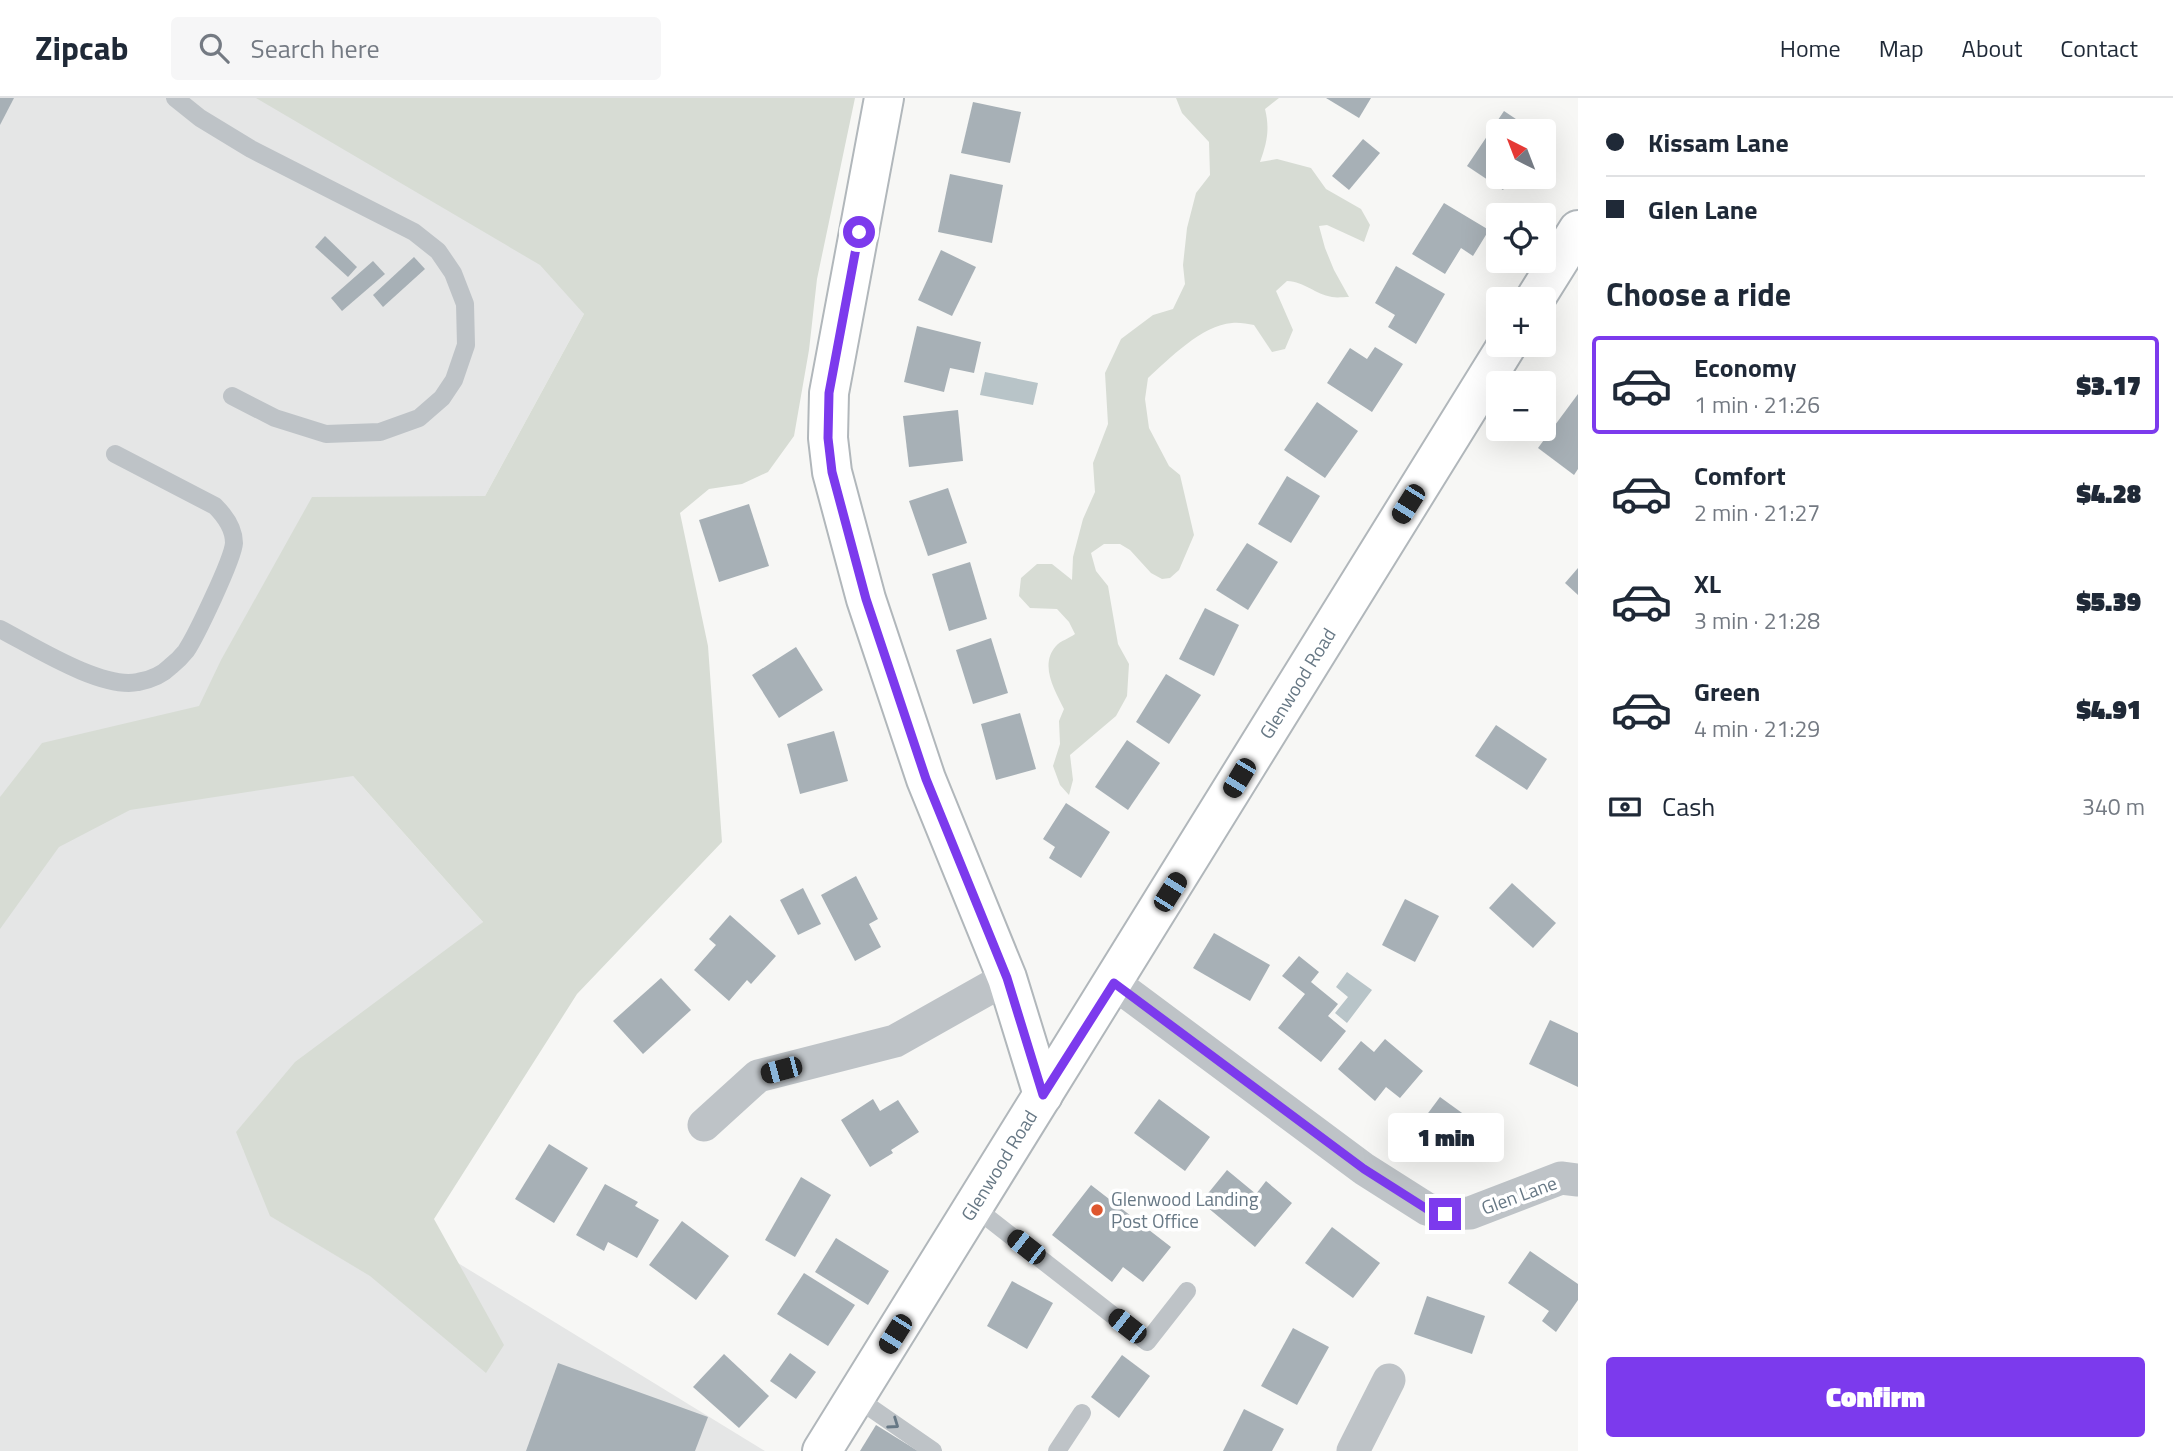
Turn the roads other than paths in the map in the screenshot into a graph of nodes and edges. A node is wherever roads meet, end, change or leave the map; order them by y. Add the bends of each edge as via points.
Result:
1 (175, 98) edge
2 (884, 98) edge
3 (1578, 230) edge
4 (1542, 287) edge
5 (1500, 357) edge
6 (232, 396) dead end
7 (115, 454) dead end
8 (0, 629) edge
9 (1007, 978) junction
10 (1114, 983) junction
11 (1043, 1095) junction
12 (704, 1125) dead end
13 (1578, 1180) edge
14 (974, 1207) junction
15 (1187, 1291) dead end
16 (1389, 1380) dead end
17 (855, 1397) junction
18 (1082, 1413) dead end
19 (822, 1451) edge
20 (933, 1451) edge
21 (1057, 1451) edge
22 (1353, 1451) edge

1 - 6 lane via 251,149 414,232 438,251 465,304 466,345 454,380 419,418 380,432 326,434 275,418
2 - 9 main road via 829,393 832,472 866,599 926,779
3 - 4 main road
5 - 10 main road, Glenwood Road
7 - 8 lane via 215,506 226,517 234,543 221,581 186,650 157,676 135,683 109,681
9 - 11 main road
9 - 12 street via 895,1041 758,1076
10 - 11 main road, Glenwood Road
10 - 13 street, Glen Lane via 1364,1169 1427,1209 1470,1213 1561,1178
11 - 14 main road, Glenwood Road
14 - 15 lane via 1147,1342
14 - 17 main road, Glenwood Road
16 - 22 street
17 - 19 main road, Glenwood Road
17 -> 20 lane
18 - 21 lane

